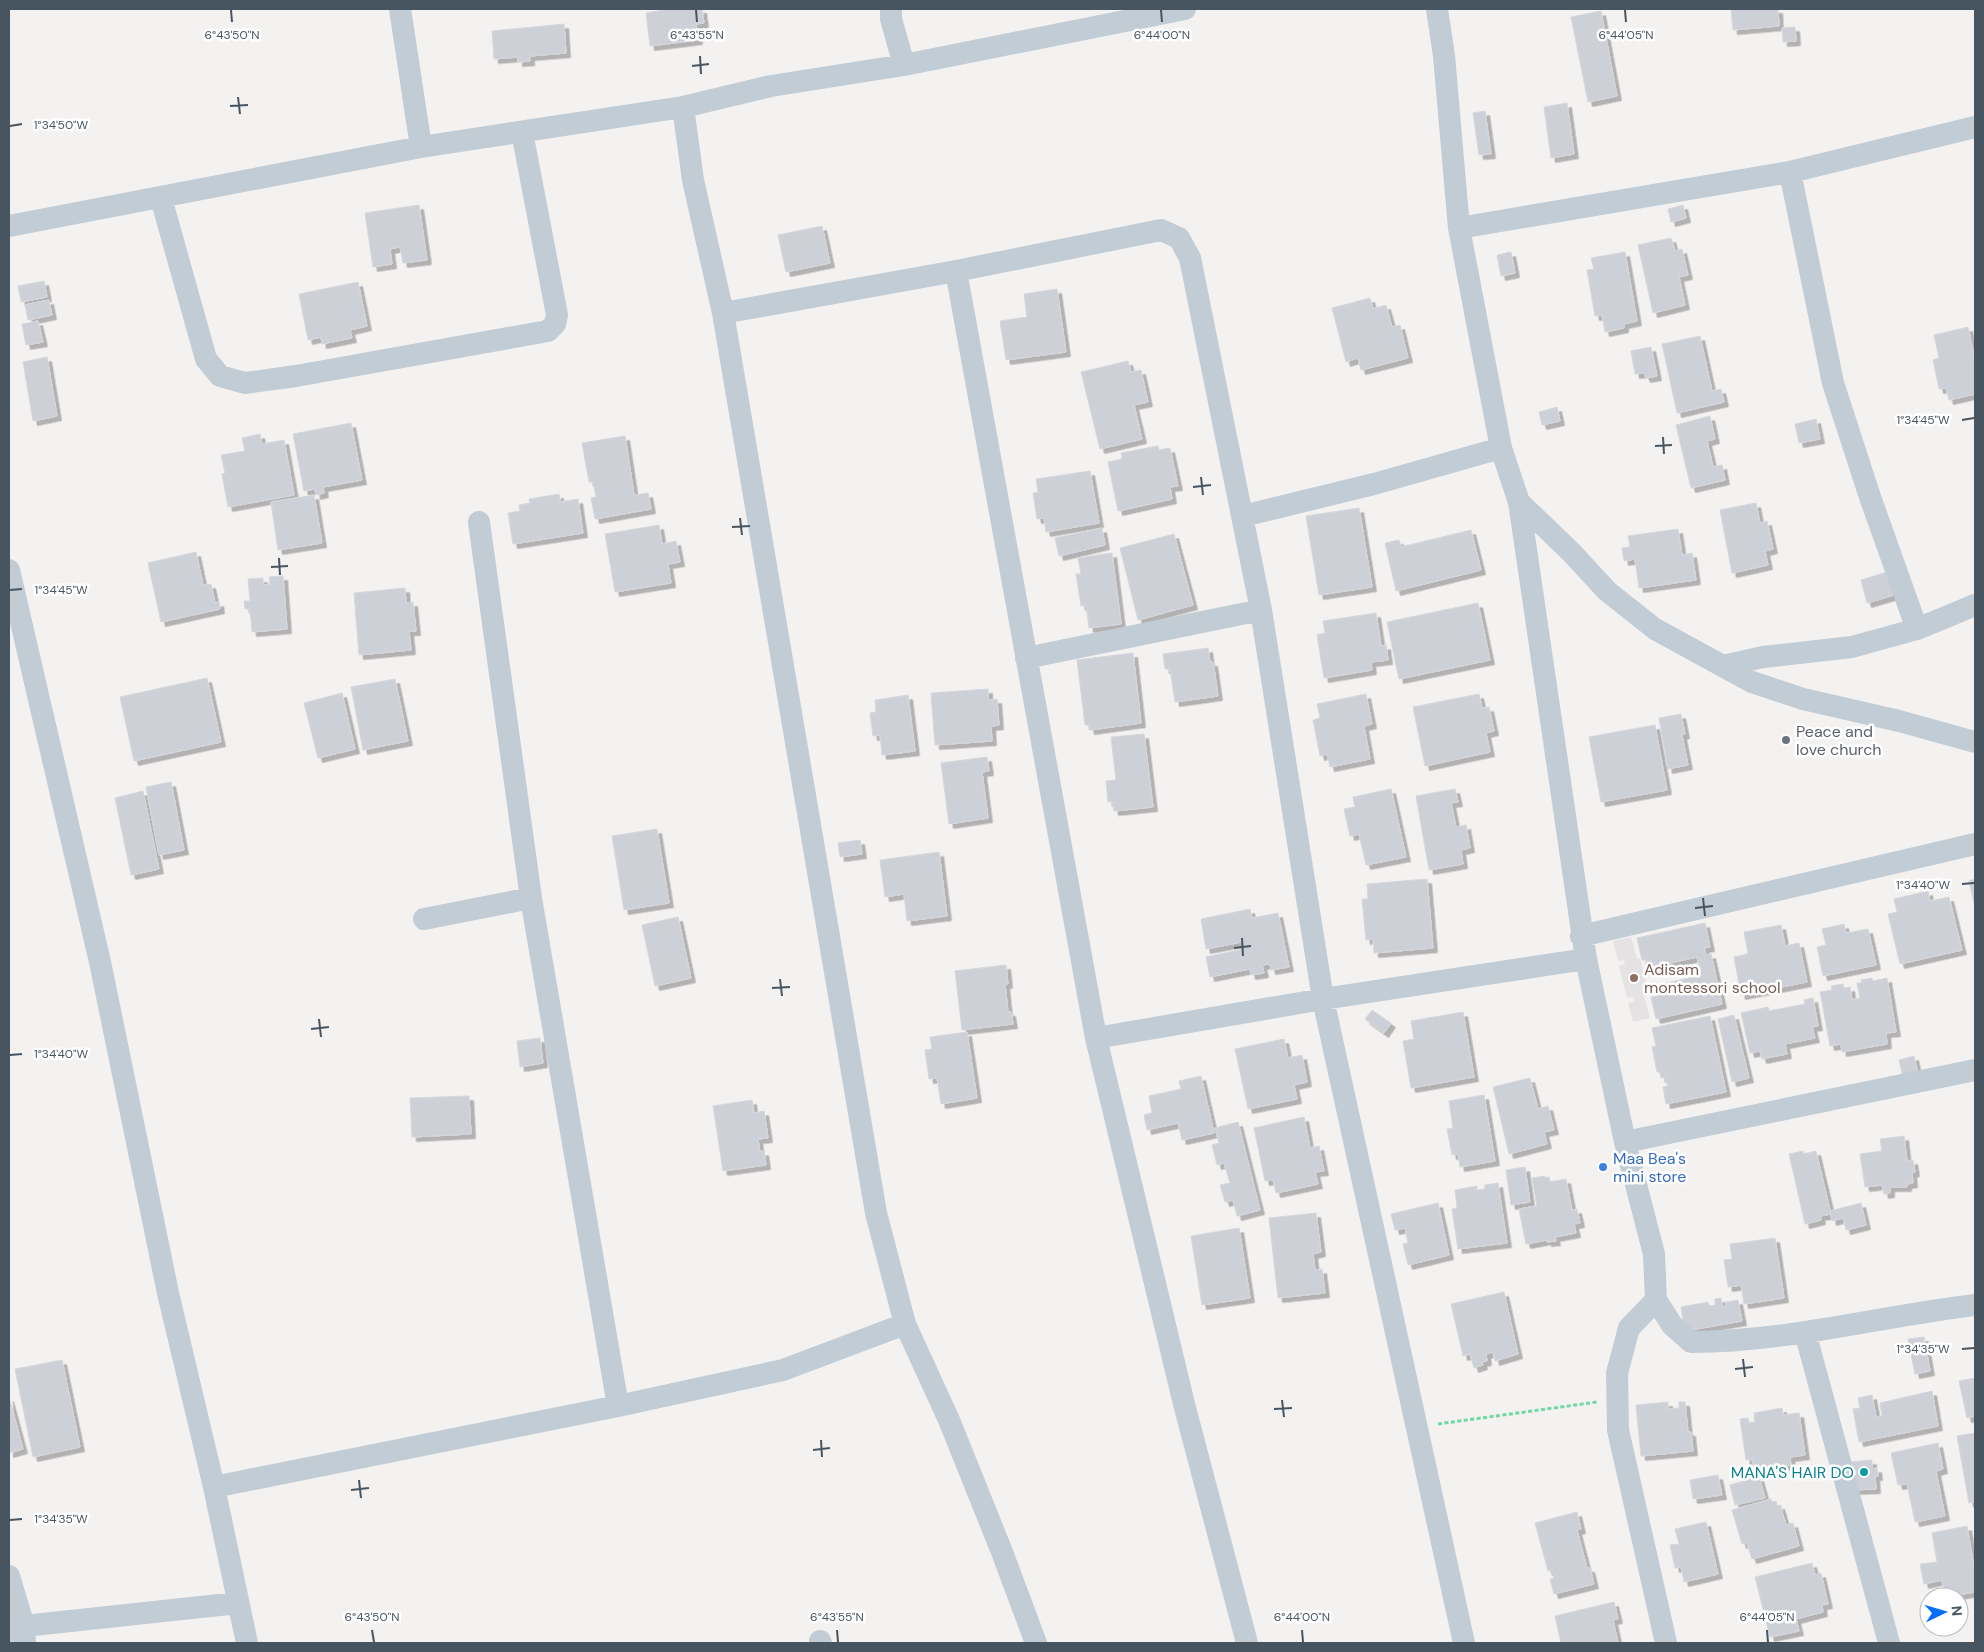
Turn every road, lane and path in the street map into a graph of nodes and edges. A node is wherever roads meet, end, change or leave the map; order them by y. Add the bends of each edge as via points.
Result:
1 (400, 9) edge
2 (891, 9) edge
3 (1436, 9) edge
4 (1173, 10) edge
5 (904, 65) junction
6 (683, 107) junction
7 (1975, 127) edge
8 (522, 132) junction
9 (421, 147) junction
10 (1790, 172) junction
11 (161, 198) junction
12 (9, 226) edge
13 (1459, 228) junction
14 (956, 271) junction
15 (723, 313) junction
16 (1501, 448) junction
17 (1519, 502) junction
18 (1243, 516) junction
19 (479, 522) dead end
20 (9, 570) edge
21 (1975, 605) edge
22 (1261, 610) junction
23 (1916, 630) junction
24 (1026, 658) junction
25 (1723, 666) junction
26 (1975, 742) edge
27 (1975, 844) edge
28 (531, 898) junction
29 (424, 919) dead end
30 (1582, 936) junction
31 (1586, 959) junction
32 (1323, 999) junction
33 (1096, 1038) junction
34 (1975, 1070) edge
35 (1625, 1142) junction
36 (1656, 1300) junction
37 (1975, 1305) edge
38 (906, 1324) junction
39 (1805, 1332) junction
40 (1618, 1398) junction
41 (618, 1406) junction
42 (1417, 1426) junction
43 (214, 1487) junction
44 (9, 1576) edge
45 (238, 1604) junction
46 (19, 1633) edge
47 (247, 1643) edge
48 (1036, 1643) edge
49 (1247, 1643) edge
50 (1464, 1643) edge
51 (1666, 1643) edge
52 (1889, 1643) edge

1 - 9 street
2 - 5 street
3 - 13 street via 1444,56
4 - 5 street
5 - 6 street via 771,86
6 - 8 street
6 - 15 street via 693,180
7 - 10 street
8 - 9 street
8 - 11 street via 557,315 555,324 548,331 245,383 220,376 206,359
9 - 11 street
10 - 13 street
10 - 23 street via 1833,383
11 - 12 street
13 - 16 street
14 - 15 street
14 - 18 street via 1161,230 1179,238 1190,258
14 - 24 street
15 - 38 street via 876,1213
16 - 17 street
16 - 18 street
17 - 25 street via 1606,591 1655,629
17 - 30 street
18 - 22 street
19 - 28 street
20 - 43 street via 102,972 168,1293
21 - 23 street
22 - 24 street
22 - 32 street
23 - 25 street via 1852,647 1763,657
24 - 33 street
25 - 26 street via 1752,682 1803,699
27 - 30 street
28 - 29 street
28 - 41 street
30 - 31 street
31 - 32 street
31 - 35 street
32 - 33 street
32 - 42 street
33 - 49 street via 1184,1404
34 - 35 street
35 - 36 street via 1654,1254
36 - 39 street via 1672,1326 1691,1342 1720,1342
36 - 40 street via 1630,1328 1617,1373
37 - 39 street
38 - 41 street via 783,1370
38 - 48 street via 949,1420
39 - 52 street
40 - 42 path
40 - 51 street via 1618,1430
41 - 43 street
42 - 50 street
43 - 45 street
44 - 46 street
45 - 46 street
45 - 47 street

